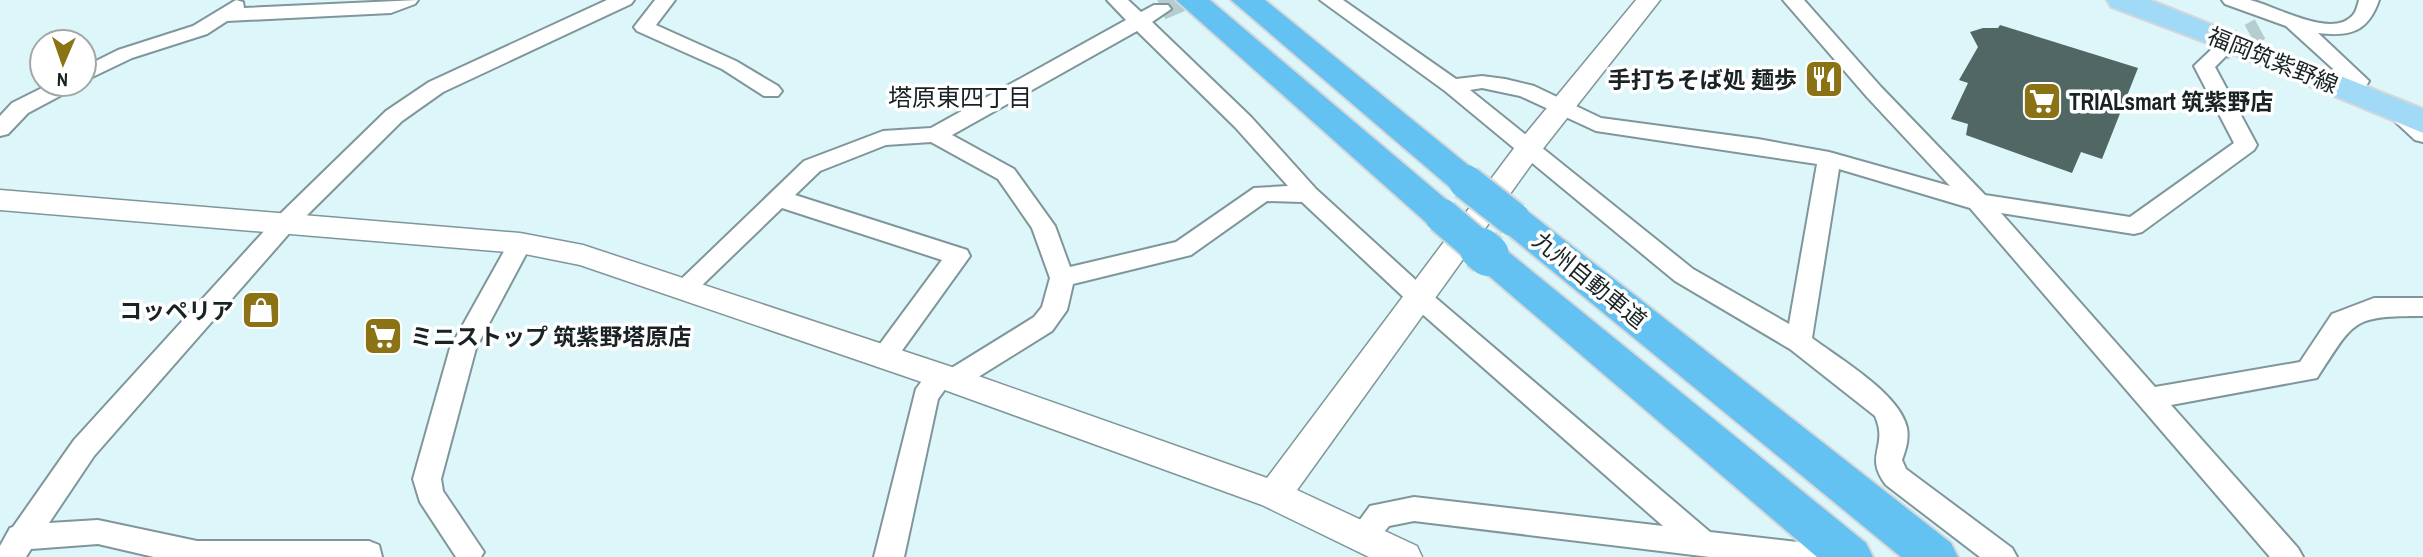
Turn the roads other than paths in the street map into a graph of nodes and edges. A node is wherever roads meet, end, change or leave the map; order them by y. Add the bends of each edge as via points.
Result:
1 (246, 0) edge
2 (408, 0) edge
3 (624, 0) edge
4 (664, 0) edge
5 (1118, 0) edge
6 (1246, 0) edge
7 (1330, 0) edge
8 (1648, 0) edge
9 (1793, 0) edge
10 (2122, 0) edge
11 (2156, 0) edge
12 (2232, 0) edge
13 (2369, 0) edge
14 (1176, 4) edge
15 (225, 15) junction
16 (2285, 19) junction
17 (1136, 21) junction
18 (2260, 29) tunnel mouth
19 (2222, 50) tunnel mouth
20 (98, 68) edge
21 (2358, 81) junction
22 (1452, 86) junction
23 (771, 91) dead end
24 (39, 98) edge
25 (1560, 108) junction
26 (2414, 113) edge
27 (0, 129) edge
28 (934, 135) junction
29 (2423, 135) edge
30 (1528, 149) junction
31 (1829, 159) junction
32 (1308, 194) junction
33 (778, 198) junction
34 (0, 200) edge
35 (1978, 202) junction
36 (285, 223) junction
37 (520, 243) junction
38 (1062, 278) junction
39 (685, 287) junction
40 (1420, 299) junction
41 (2423, 307) edge
42 (1799, 342) junction
43 (884, 356) junction
44 (947, 378) junction
45 (2151, 398) junction
46 (1274, 495) junction
47 (1363, 536) junction
48 (1792, 541) edge
49 (1702, 543) junction
50 (15, 547) edge
51 (469, 552) dead end
52 (369, 554) dead end
53 (888, 557) edge
54 (1404, 557) edge
55 (1815, 557) edge
56 (1850, 557) edge
57 (1936, 557) edge
58 (2002, 557) edge
59 (2288, 557) edge

1 - 15 street
2 - 15 street via 391,7
3 - 36 street via 418,99 394,116
4 - 23 street via 644,27 729,65
5 - 17 street
6 - 57 highway, 九州自動車道, bridge
7 - 22 street
8 - 25 street
9 - 35 street
10 - 26 main road, 福岡筑紫野線
11 - 21 main road, 福岡筑紫野線
12 - 16 street
13 - 16 street via 2363,20 2344,30
14 - 17 street
14 - 48 highway, 九州自動車道, bridge via 1489,255
15 - 20 street via 200,30 125,54
16 - 18 street
16 - 21 street
17 - 28 street
17 - 32 street via 1243,122
19 - 35 street via 2204,66 2246,145 2134,226
21 - 26 main road, 福岡筑紫野線
22 - 25 street via 1505,85
22 - 30 street
24 - 27 street via 20,108
25 - 30 street
25 - 31 street via 1596,124
26 - 29 street
28 - 33 street via 883,138 812,166
28 - 38 street via 1006,174 1043,226
30 - 40 street
30 - 42 street via 1684,275
31 - 35 street
31 - 42 street
32 - 38 street via 1262,194 1183,249
32 - 40 street
33 - 39 street
33 - 43 street via 958,256
34 - 36 street
35 - 45 street
36 - 37 street
36 - 50 street via 84,448
37 - 39 street via 583,254
37 - 51 street via 463,348 426,479 430,494
38 - 44 street via 1054,310 1043,324
39 - 43 street
40 - 46 street
40 - 49 street
41 - 45 street via 2374,307 2342,321 2308,372
42 - 58 street via 1885,409 1893,426 1889,468 1896,477
43 - 44 street
44 - 46 street
44 - 53 street via 925,396
45 - 59 street
46 - 47 street
47 - 49 street via 1380,516 1415,509
47 - 54 street
48 - 49 street
48 - 55 street
48 - 56 highway, 九州自動車道
50 - 52 street via 98,532 197,554

